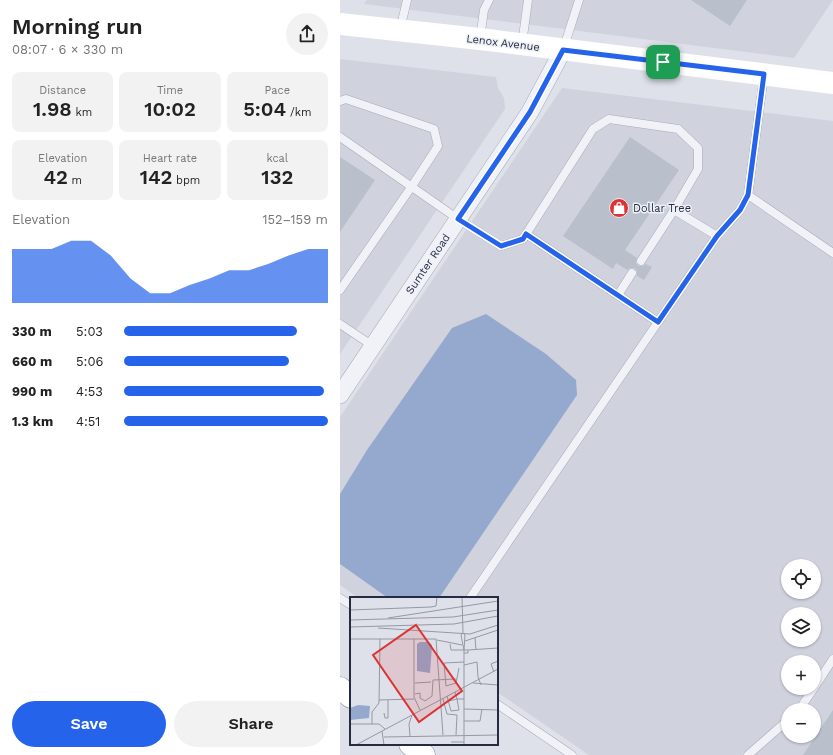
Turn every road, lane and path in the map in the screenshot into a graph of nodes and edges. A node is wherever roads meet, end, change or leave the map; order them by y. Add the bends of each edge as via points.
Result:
1 (407, 0) edge
2 (489, 0) edge
3 (528, 0) edge
4 (579, 0) edge
5 (340, 24) edge
6 (400, 30) junction
7 (480, 39) junction
8 (522, 45) junction
9 (563, 50) junction
10 (764, 74) junction
11 (833, 83) edge
12 (340, 101) edge
13 (340, 136) edge
14 (412, 186) junction
15 (748, 195) junction
16 (674, 210) junction
17 (458, 219) junction
18 (526, 234) junction
19 (717, 236) junction
20 (833, 253) edge
21 (641, 260) dead end
22 (632, 273) dead end
23 (340, 290) edge
24 (618, 295) junction
25 (658, 322) junction
26 (340, 324) edge
27 (373, 346) junction
28 (340, 395) edge
29 (471, 597) edge
30 (340, 598) edge
31 (350, 604) edge
32 (833, 659) edge
33 (821, 677) edge
34 (340, 688) edge
35 (350, 696) edge
36 (498, 705) edge
37 (781, 726) edge
38 (411, 745) edge
39 (424, 755) edge
40 (572, 755) edge
41 (748, 755) edge

1 - 6 lane
2 - 7 lane via 484,10
3 - 8 lane
4 - 9 lane
5 - 6 main road, Lenox Avenue
6 - 7 main road, Lenox Avenue
7 - 8 main road, Lenox Avenue
8 - 9 main road, Lenox Avenue
9 - 10 main road, Lenox Avenue
9 - 17 street, Sumter Road via 530,112
10 - 11 main road, Lenox Avenue
10 - 15 lane
12 - 14 lane via 346,98 434,129 438,146
13 - 14 lane
14 - 17 lane
14 - 23 lane
15 - 19 lane via 740,210
15 - 20 lane
16 - 18 lane via 698,169 698,148 678,129 609,120 593,129
16 - 19 lane
16 - 21 lane
17 - 18 lane via 501,246 523,239
17 - 27 street, Sumter Road
18 - 24 lane
19 - 25 lane
22 - 24 lane
24 - 25 lane
25 - 29 lane
26 - 27 lane
27 - 28 street, Sumter Road
30 - 31 lane
32 - 33 lane
34 - 35 main road
36 - 40 lane
37 - 41 lane
38 - 39 main road

